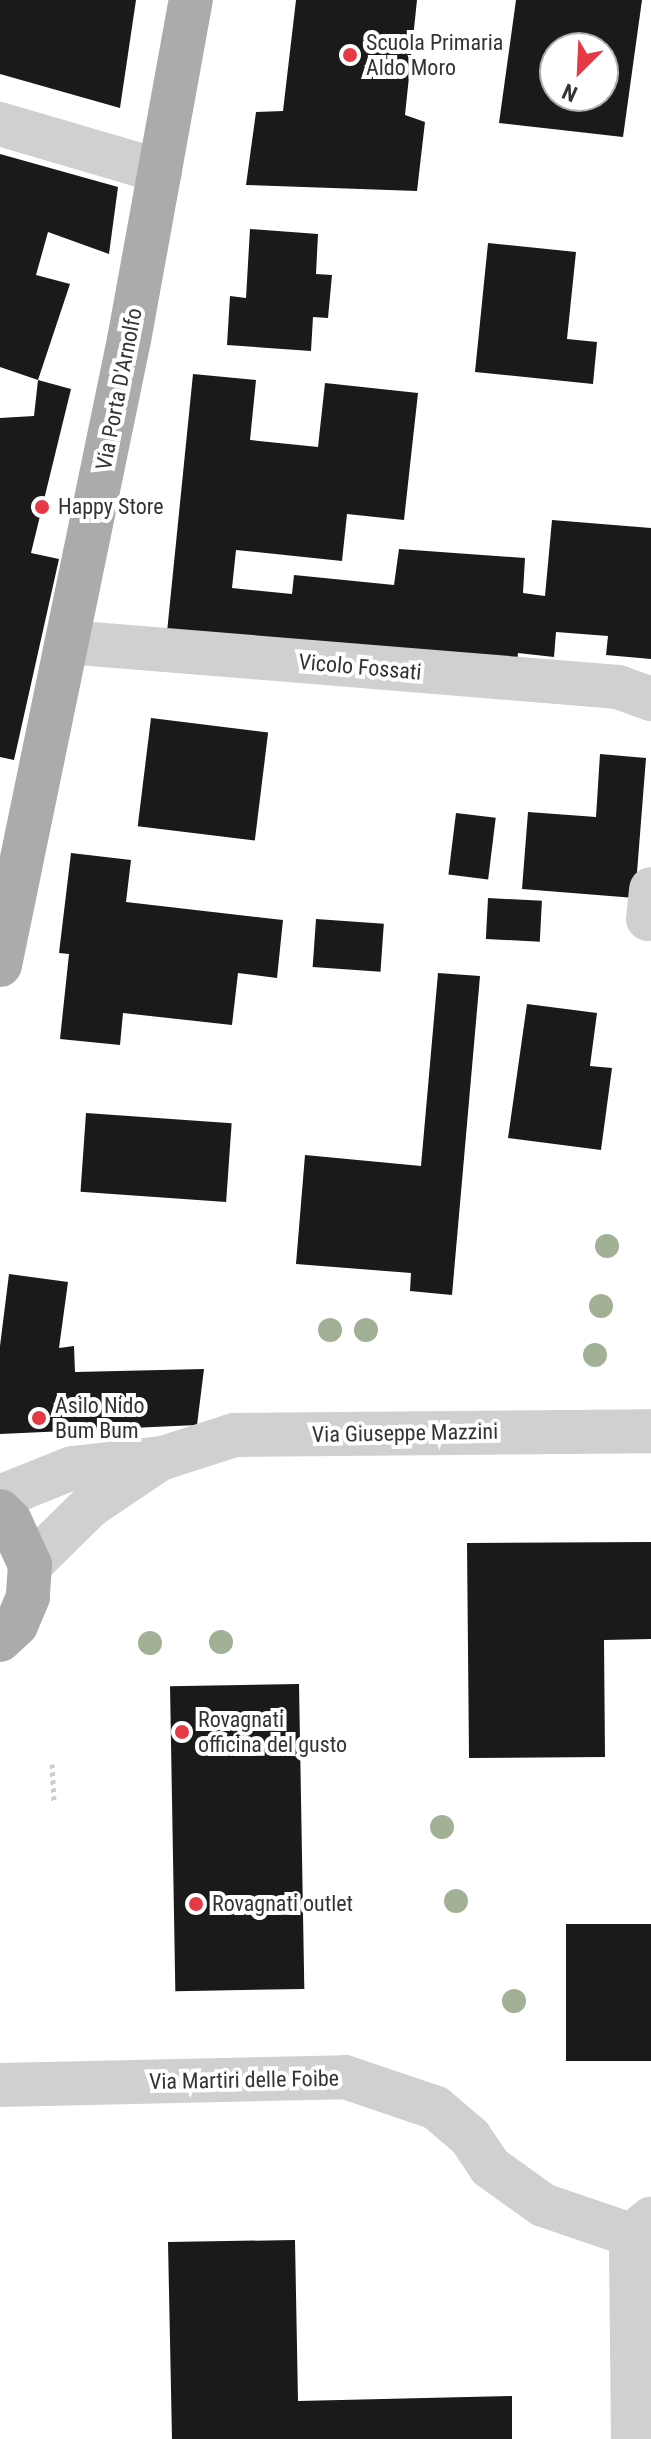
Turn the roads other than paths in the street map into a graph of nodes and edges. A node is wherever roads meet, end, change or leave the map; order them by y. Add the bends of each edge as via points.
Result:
1 (191, 0) edge
2 (0, 124) edge
3 (160, 171) junction
4 (67, 642) junction
5 (651, 699) edge
6 (0, 965) edge
7 (651, 1431) edge
8 (163, 1458) junction
9 (0, 1497) edge
10 (0, 1511) edge
11 (30, 1565) junction
12 (0, 1640) edge
13 (0, 2085) edge
14 (641, 2227) edge
15 (633, 2439) edge

1 - 3 main road, Via Porta D'Arnolfo
2 - 3 street
3 - 4 main road, Via Porta D'Arnolfo
4 - 5 street, Vicolo Fossati via 618,687
4 - 6 main road, Via Porta D'Arnolfo
7 - 8 street, Via Giuseppe Mazzini via 234,1435
8 - 9 street, Via Giuseppe Mazzini via 72,1468
8 - 11 street, Via Giuseppe Mazzini via 90,1506
10 - 11 main road
11 - 12 main road via 28,1597 16,1625
13 - 14 street, Via Martiri delle Foibe via 345,2077 436,2108 470,2137 490,2167 543,2205
14 - 15 street, Via Martiri delle Foibe

